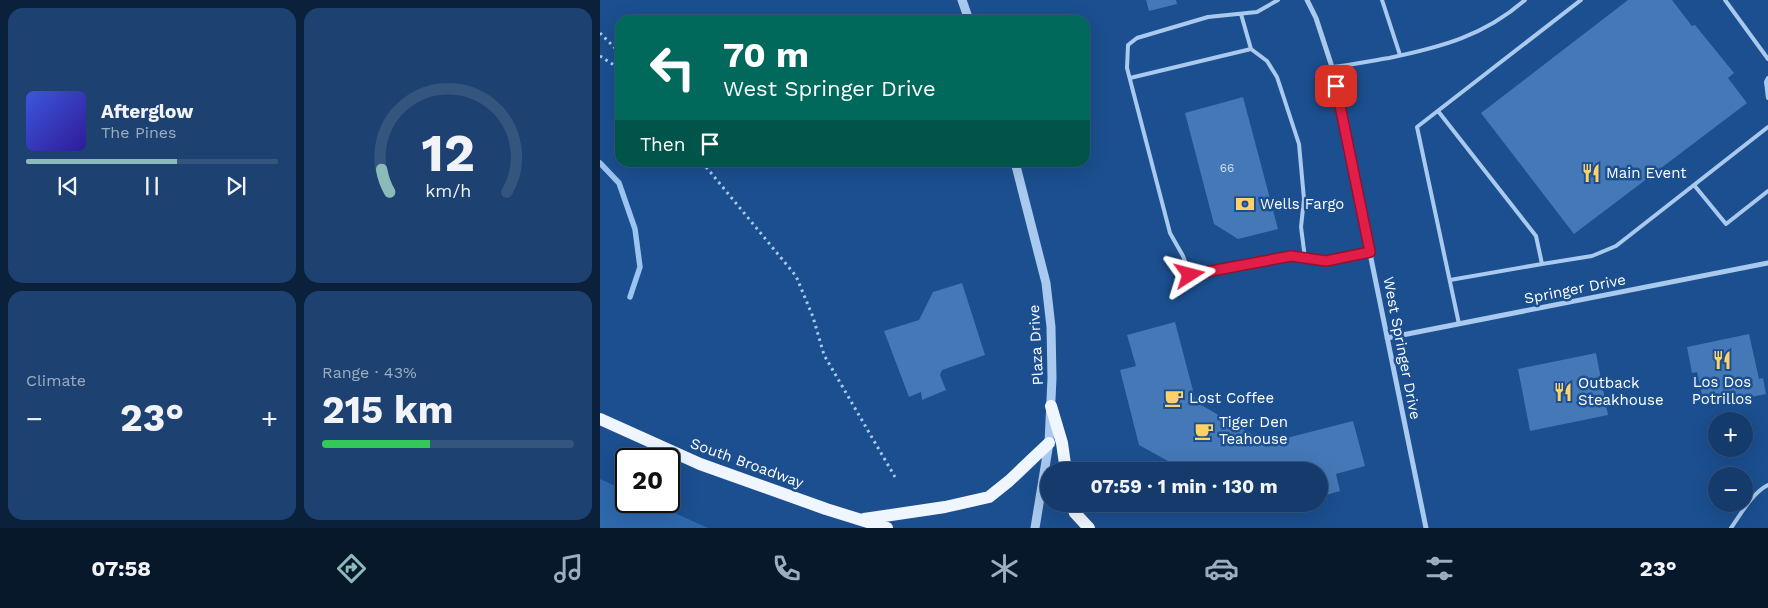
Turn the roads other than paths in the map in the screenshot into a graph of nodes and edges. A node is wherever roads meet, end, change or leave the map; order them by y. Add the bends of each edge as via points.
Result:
1 (962, 0) edge
2 (1278, 0) edge
3 (1307, 0) edge
4 (1382, 0) edge
5 (1525, 0) edge
6 (1581, 0) edge
7 (1725, 0) edge
8 (1241, 14) junction
9 (967, 15) edge
10 (1251, 49) junction
11 (1400, 55) junction
12 (1768, 59) edge
13 (1332, 67) junction
14 (1130, 78) junction
15 (1768, 78) edge
16 (1768, 98) edge
17 (1438, 111) junction
18 (1768, 128) edge
19 (1016, 167) edge
20 (1694, 185) junction
21 (1768, 191) edge
22 (1370, 252) junction
23 (1305, 258) junction
24 (1768, 263) edge
25 (1542, 264) junction
26 (1450, 280) junction
27 (1459, 324) junction
28 (1387, 338) junction
29 (1051, 406) junction
30 (600, 419) edge
31 (1049, 443) junction
32 (1065, 462) edge
33 (1768, 485) edge
34 (1075, 512) edge
35 (859, 519) junction
36 (887, 528) edge
37 (1035, 528) edge
38 (1090, 528) edge
39 (1426, 528) edge
40 (1730, 528) edge

1 - 9 street
2 - 8 lane via 1257,12
3 - 13 street, West Springer Drive
4 - 11 lane
5 - 11 lane via 1483,30 1454,42
6 - 17 lane
7 - 12 lane
8 - 10 lane
8 - 14 lane via 1208,17 1137,38 1128,44
10 - 14 lane
10 - 23 lane via 1267,61 1277,77 1299,144
11 - 13 lane
13 - 22 street, West Springer Drive
14 - 23 lane via 1170,234 1190,275 1291,256
15 - 16 lane
17 - 25 lane via 1536,236
17 - 26 lane via 1417,127
18 - 20 lane
19 - 29 street, Plaza Drive via 1046,283 1051,327
20 - 21 lane via 1726,224
20 - 25 lane via 1616,246 1592,256
22 - 23 lane via 1326,261
22 - 28 street, West Springer Drive
24 - 27 street, Springer Drive
25 - 26 lane
26 - 27 lane
27 - 28 street, Springer Drive
28 - 39 street, West Springer Drive
29 - 31 street, Plaza Drive
29 - 32 main road
30 - 35 main road, South Broadway via 700,464
31 - 35 main road via 989,497 946,507
31 - 37 street, Plaza Drive
33 - 40 lane via 1753,497
34 - 38 main road
35 - 36 main road, South Broadway

